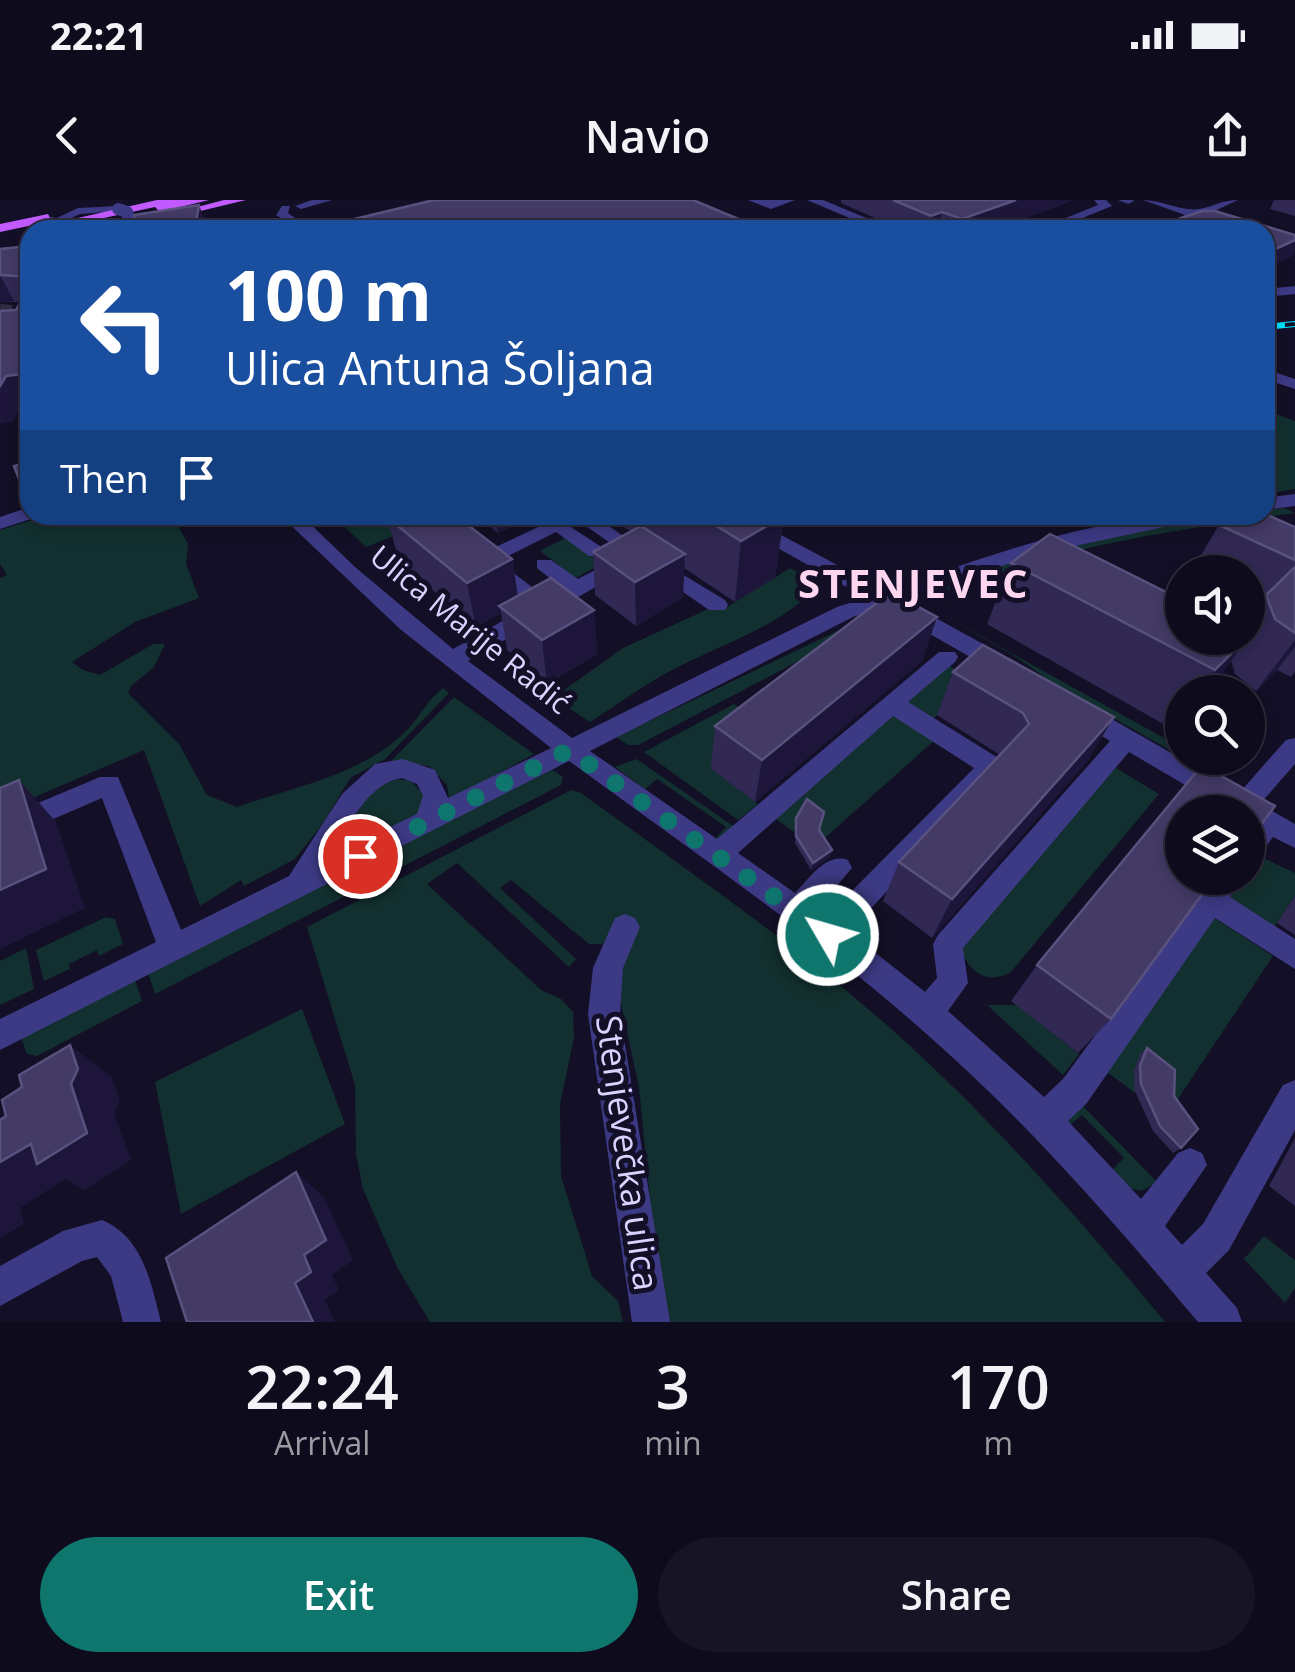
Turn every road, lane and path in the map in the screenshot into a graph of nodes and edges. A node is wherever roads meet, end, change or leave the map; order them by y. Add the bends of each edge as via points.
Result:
1 (136, 200) edge
2 (173, 200) edge
3 (204, 200) edge
4 (240, 200) edge
5 (326, 200) edge
6 (754, 200) edge
7 (789, 200) edge
8 (813, 200) edge
9 (1100, 200) edge
10 (1149, 200) edge
11 (1232, 200) edge
12 (301, 206) dead end
13 (96, 208) junction
14 (286, 208) dead end
15 (1196, 214) junction
16 (64, 216) edge
17 (84, 220) edge
18 (122, 220) edge
19 (146, 220) edge
20 (292, 220) edge
21 (864, 220) edge
22 (1069, 220) edge
23 (1182, 220) edge
24 (1216, 220) edge
25 (0, 502) edge
26 (15, 518) edge
27 (300, 525) edge
28 (553, 525) edge
29 (575, 525) edge
30 (583, 525) edge
31 (748, 525) edge
32 (1146, 525) edge
33 (596, 552) edge
34 (639, 554) junction
35 (544, 564) dead end
36 (577, 588) junction
37 (881, 598) junction
38 (717, 604) dead end
39 (544, 606) junction
40 (947, 657) dead end
41 (451, 660) junction
42 (1026, 680) edge
43 (1060, 700) edge
44 (893, 704) junction
45 (1126, 739) junction
46 (1295, 746) edge
47 (569, 750) junction
48 (1222, 795) edge
49 (1252, 795) edge
50 (1265, 820) edge
51 (426, 822) junction
52 (1269, 822) junction
53 (1265, 827) edge
54 (0, 831) edge
55 (1295, 837) edge
56 (718, 856) junction
57 (838, 868) dead end
58 (294, 888) junction
59 (1215, 895) edge
60 (1226, 895) edge
61 (797, 910) junction
62 (625, 927) dead end
63 (828, 935) junction
64 (174, 948) junction
65 (1295, 955) edge
66 (938, 1024) junction
67 (0, 1036) edge
68 (1295, 1097) edge
69 (1044, 1120) junction
70 (1190, 1165) dead end
71 (1141, 1228) junction
72 (1180, 1273) junction
73 (0, 1287) edge
74 (142, 1322) edge
75 (651, 1322) edge
76 (1223, 1322) edge

1 - 13 main road
2 - 17 main road
3 - 16 main road
4 - 19 main road
5 - 12 street
6 - 7 street via 771,206
8 - 21 street
9 - 22 street via 1106,206
10 - 15 street
11 - 15 street
13 - 16 street
13 - 18 street, bridge via 127,212
14 - 20 street via 280,212
15 - 23 street
15 - 24 street
25 - 26 street
27 - 41 street, Ulica Marije Radić
28 - 39 street via 478,555
29 - 33 street
30 - 34 street
31 - 37 street
32 - 37 street via 1032,550
34 - 36 street
34 - 38 street
35 - 36 street
36 - 39 street
37 - 42 street
37 - 47 street
39 - 41 street
40 - 44 street
41 - 47 street, Ulica Marije Radić
43 - 45 street
44 - 56 street
44 - 63 street via 991,766
45 - 48 street
45 - 66 street via 948,944 954,983
46 - 49 street
47 - 51 street
47 - 56 street, Ulica Marije Radić
50 - 52 street
51 - 58 street
51 - 58 street via 436,796 426,777 400,770 378,775 358,790 321,856
52 - 53 street
52 - 55 street
54 - 64 street via 109,784
56 - 61 street, Ulica Marije Radić
57 - 61 street
58 - 64 street
59 - 69 street via 1075,1091
60 - 65 street
61 - 63 street, Ulica Marije Radić
62 - 75 street, Stenjevečka ulica via 608,968 604,1014
63 - 66 street, Ulica Marije Radić
64 - 67 street
66 - 69 street, Ulica Marije Radić
68 - 72 street via 1216,1237
69 - 71 street, Ulica Marije Radić
70 - 71 street
71 - 72 street, Ulica Marije Radić
72 - 76 street, Ulica Marije Radić
73 - 74 street via 76,1244 102,1238 115,1246 130,1276

